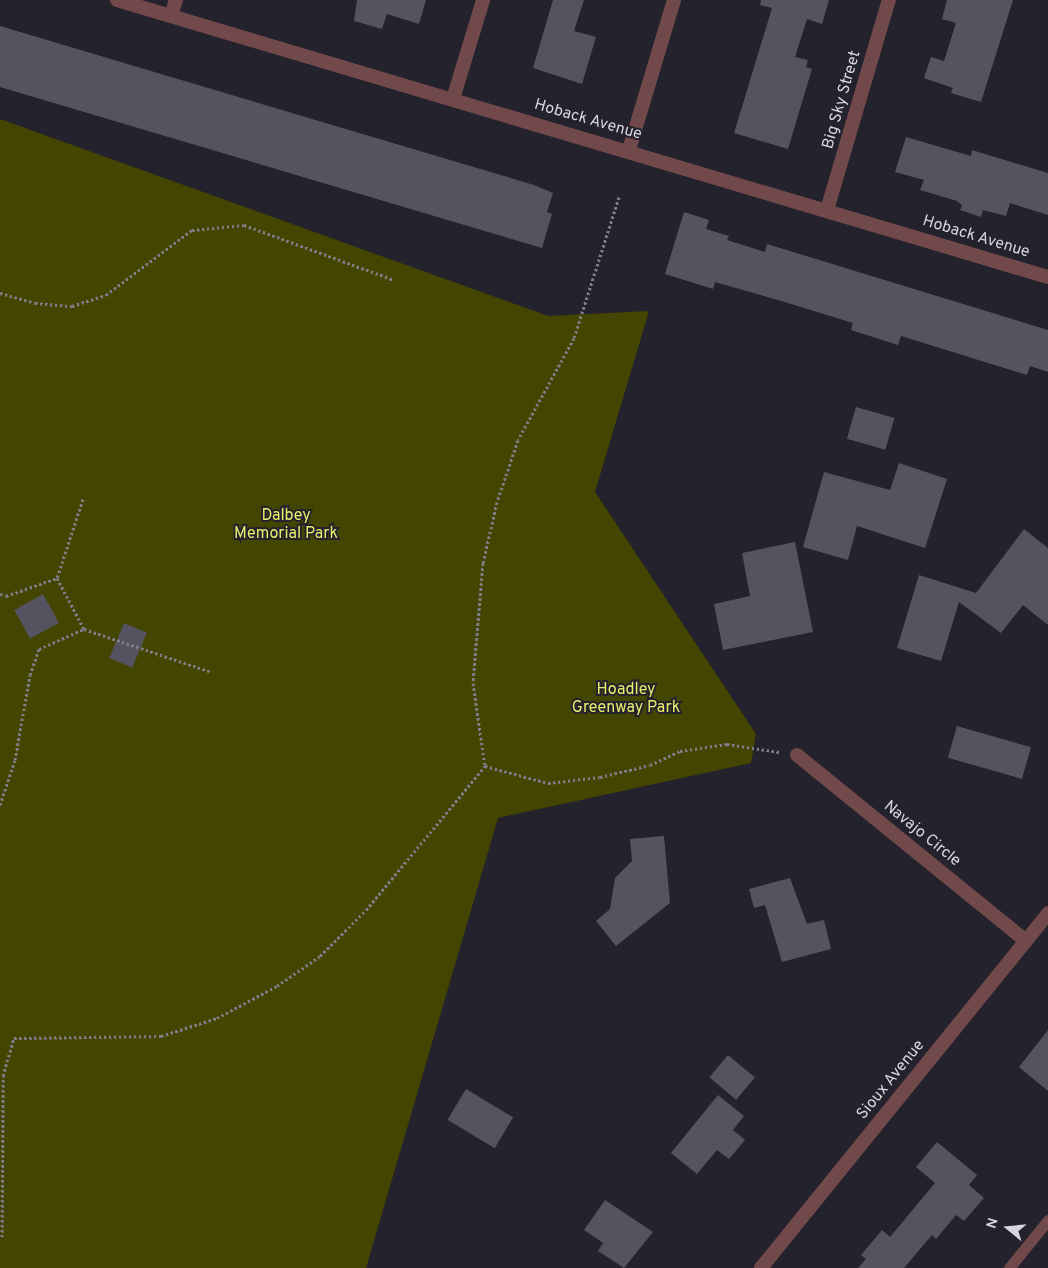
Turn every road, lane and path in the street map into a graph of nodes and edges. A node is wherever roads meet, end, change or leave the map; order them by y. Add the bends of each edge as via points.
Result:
1 (117, 0) edge
2 (176, 0) edge
3 (483, 0) edge
4 (674, 0) edge
5 (890, 0) edge
6 (171, 16) junction
7 (453, 99) junction
8 (629, 150) junction
9 (619, 197) dead end
10 (827, 210) junction
11 (1048, 277) edge
12 (394, 280) dead end
13 (0, 293) edge
14 (83, 499) dead end
15 (57, 578) junction
16 (0, 594) edge
17 (84, 629) junction
18 (212, 672) dead end
19 (797, 755) joint
20 (485, 766) junction
21 (0, 805) edge
22 (1048, 913) edge
23 (1026, 941) junction
24 (1048, 1220) edge
25 (2, 1237) dead end
26 (761, 1268) edge
27 (1009, 1268) edge

1 - 6 street, Hoback Avenue
2 - 6 street
3 - 7 street
4 - 8 street
5 - 10 street, Big Sky Street
6 - 7 street, Hoback Avenue
7 - 8 street, Hoback Avenue
8 - 10 street, Hoback Avenue
9 - 20 path via 574,338 518,440 483,563 475,622 473,683
10 - 11 street, Hoback Avenue
12 - 13 path via 244,225 192,230 106,295 72,306 35,303
14 - 15 path
15 - 16 path via 6,596
15 - 17 path
17 - 18 path
17 - 21 path via 39,650 30,675 15,760
19 - 20 path via 728,744 680,751 650,765 600,777 548,783
19 - 23 street, Navajo Circle
20 - 25 path via 366,910 320,956 277,986 217,1018 160,1036 14,1038 3,1076
22 - 23 street, Sioux Avenue
23 - 26 street, Sioux Avenue
24 - 27 lane

